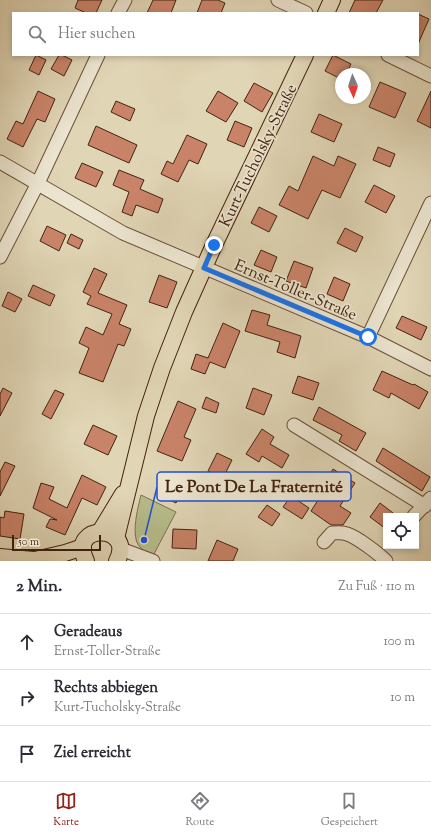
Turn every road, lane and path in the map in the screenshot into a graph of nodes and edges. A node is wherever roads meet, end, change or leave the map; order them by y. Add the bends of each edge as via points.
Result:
1 (125, 0) edge
2 (278, 0) edge
3 (332, 0) edge
4 (119, 12) edge
5 (304, 12) edge
6 (326, 12) edge
7 (98, 56) edge
8 (305, 56) edge
9 (390, 56) edge
10 (431, 76) edge
11 (0, 162) edge
12 (38, 183) junction
13 (431, 203) edge
14 (0, 258) edge
15 (204, 268) junction
16 (368, 337) junction
17 (431, 369) edge
18 (294, 425) dead end
19 (130, 482) junction
20 (428, 502) edge
21 (417, 513) edge
22 (100, 532) junction
23 (324, 542) dead end
24 (118, 549) edge
25 (384, 553) edge
26 (84, 554) edge
27 (0, 557) edge
28 (40, 560) edge
29 (152, 561) edge

1 - 4 street
2 - 5 street
3 - 6 main road
7 - 12 street
8 - 15 main road, Kurt-Tucholsky-Straße
9 - 10 street
11 - 12 street, Ernst-Toller-Straße
12 - 14 street
12 - 15 street, Ernst-Toller-Straße via 123,233
13 - 16 street
15 - 16 street, Ernst-Toller-Straße
15 - 19 main road, Kurt-Tucholsky-Straße via 157,382
16 - 17 street, Ernst-Toller-Straße
18 - 20 street
19 - 22 main road, Kurt-Tucholsky-Straße
19 - 24 main road, Kurt-Tucholsky-Straße
20 - 21 street
22 - 24 main road via 106,532
22 - 26 main road via 86,540
23 - 25 street via 332,533 349,534
24 - 29 street
26 - 28 main road via 65,553
27 - 28 main road

